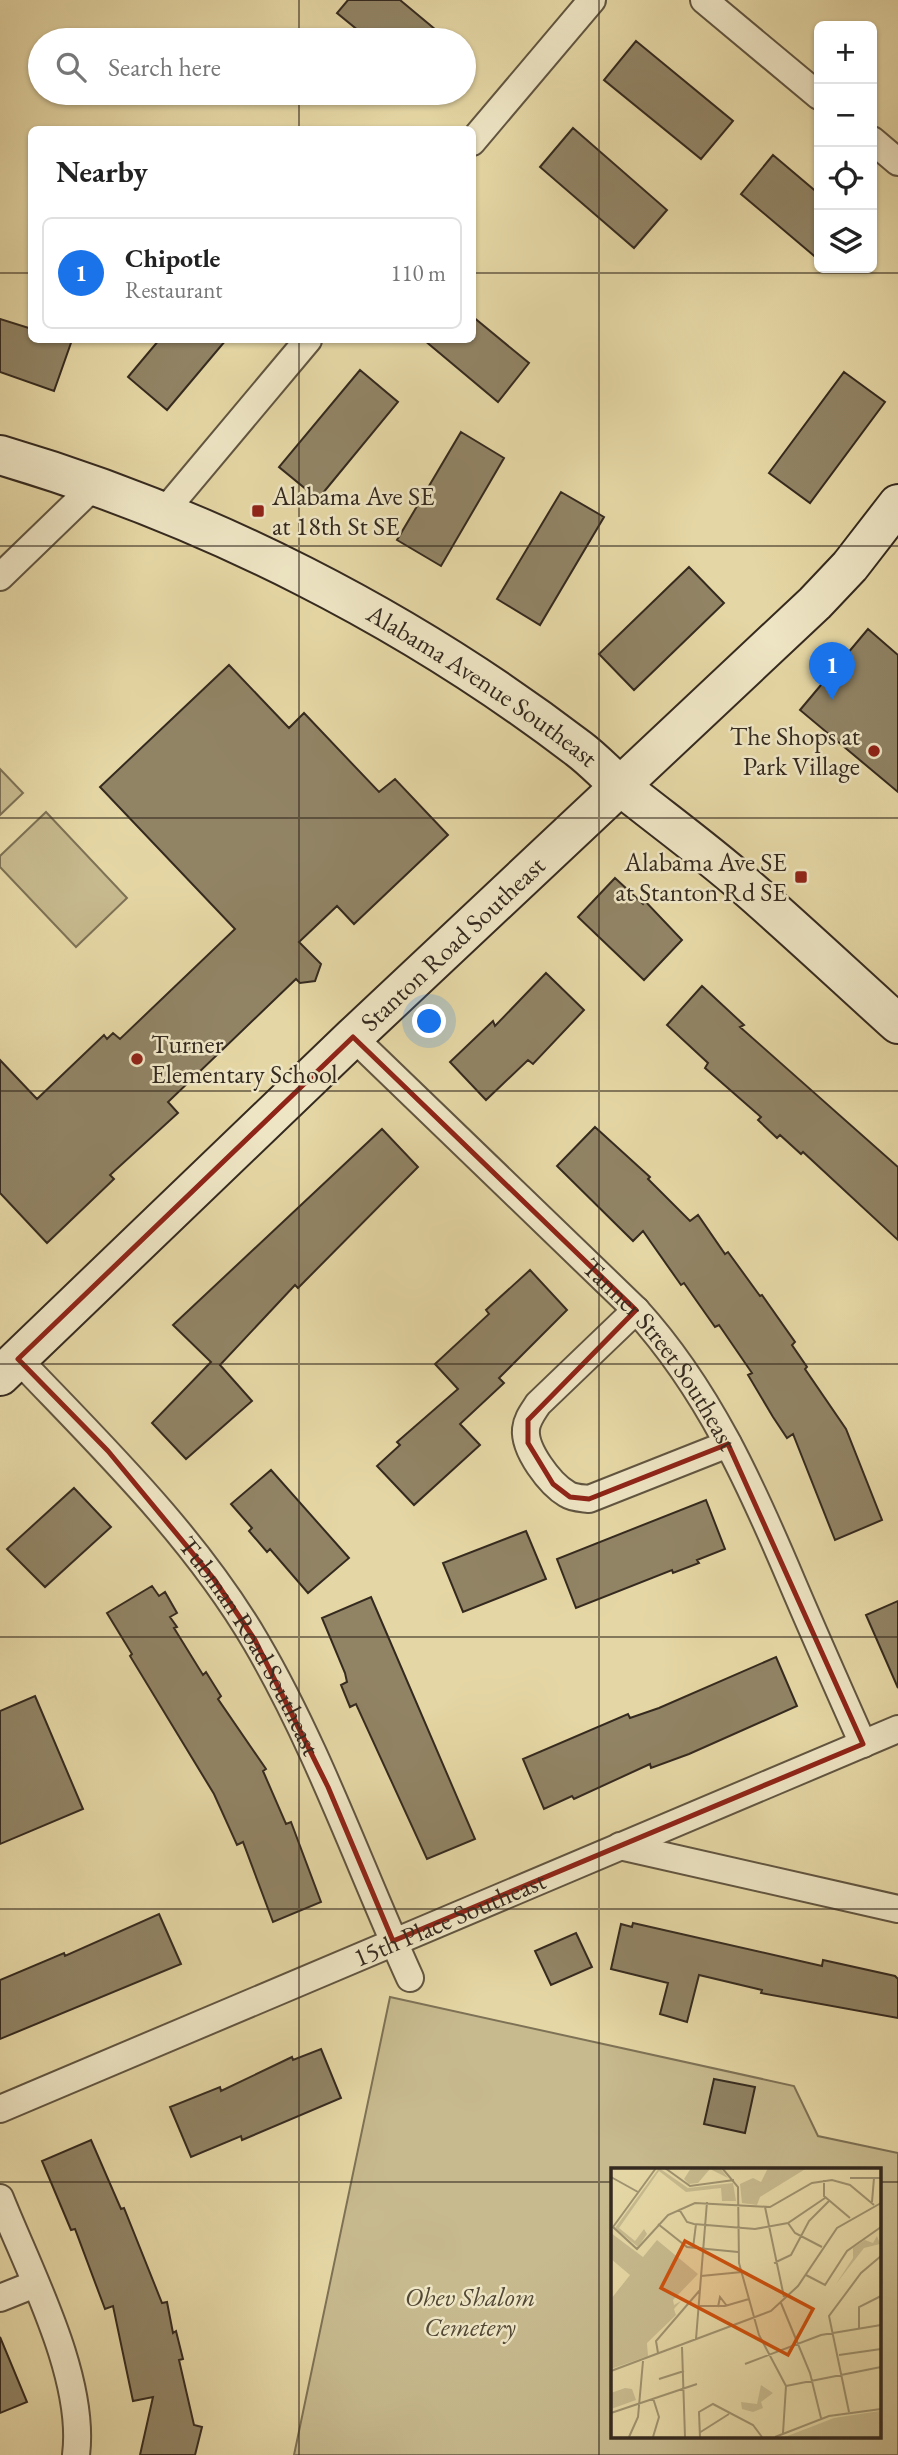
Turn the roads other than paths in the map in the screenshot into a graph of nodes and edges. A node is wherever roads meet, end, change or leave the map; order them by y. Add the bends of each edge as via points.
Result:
1 (592, 0) edge
2 (704, 0) edge
3 (814, 92) edge
4 (476, 137) edge
5 (877, 145) edge
6 (898, 162) edge
7 (305, 343) edge
8 (0, 455) edge
9 (94, 486) junction
10 (898, 505) edge
11 (163, 513) junction
12 (0, 577) edge
13 (621, 786) junction
14 (898, 1024) edge
15 (353, 1037) junction
16 (636, 1310) junction
17 (9, 1367) edge
18 (728, 1444) junction
19 (898, 1729) edge
20 (863, 1744) junction
21 (620, 1846) junction
22 (898, 1909) edge
23 (393, 1941) junction
24 (410, 1979) dead end
25 (0, 2109) edge
26 (0, 2198) edge
27 (34, 2284) junction
28 (0, 2298) edge
29 (76, 2455) edge

1 - 4 street
2 - 3 street
5 - 6 street
7 - 11 street
8 - 9 street, Alabama Avenue Southeast
9 - 11 street, Alabama Avenue Southeast
9 - 12 street
10 - 13 street, Stanton Road Southeast via 815,603
11 - 13 street, Alabama Avenue Southeast via 300,576 434,650 571,743
13 - 14 street, Alabama Avenue Southeast via 740,881
13 - 15 street, Stanton Road Southeast
15 - 16 street, Tanner Street Southeast
15 - 17 street, Stanton Road Southeast
16 - 18 street, Tanner Street Southeast via 667,1343 702,1394
16 - 18 street via 538,1404 528,1420 528,1443 553,1484 570,1497 589,1499
17 - 23 street, Tubman Road Southeast via 108,1451 214,1579 255,1640 284,1692
18 - 20 street, Tanner Street Southeast via 766,1519
19 - 20 street, 15th Place Southeast
20 - 21 street, 15th Place Southeast
21 - 22 street
21 - 23 street, 15th Place Southeast
23 - 24 street, Tubman Road Southeast
23 - 25 street, 15th Place Southeast
26 - 27 street
27 - 28 street
27 - 29 street via 73,2386 79,2438

